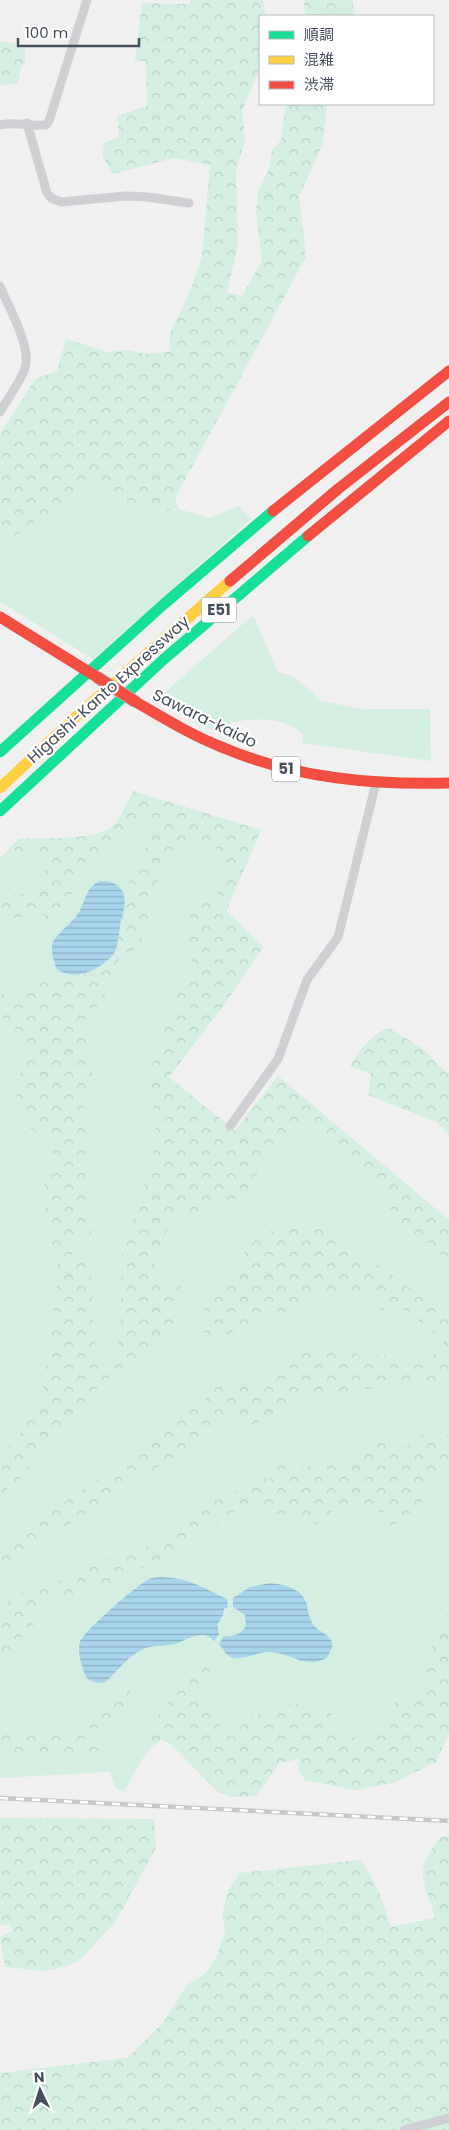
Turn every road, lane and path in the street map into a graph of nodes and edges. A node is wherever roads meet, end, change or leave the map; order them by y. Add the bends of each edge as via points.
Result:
1 (87, 0) edge
2 (27, 123) junction
3 (0, 125) edge
4 (189, 203) dead end
5 (0, 286) edge
6 (449, 371) edge
7 (449, 402) edge
8 (0, 412) edge
9 (449, 421) edge
10 (0, 617) edge
11 (92, 674) junction
12 (0, 752) edge
13 (376, 783) junction
14 (449, 783) edge
15 (0, 788) edge
16 (0, 812) edge
17 (230, 1126) dead end
18 (449, 2118) edge
19 (404, 2130) edge

1 - 2 street via 49,121 42,125
2 - 3 street
2 - 4 street via 47,194 55,200 133,196
5 - 8 street via 22,338 27,359 25,370
6 - 11 main road via 285,500
7 - 15 main road, Higashi-Kanto Expressway / E51 via 367,466 204,604
9 - 16 main road, Higashi-Kanto Expressway / E51 via 224,606 84,731
10 - 11 main road, Sawara-kaido / 51
11 - 12 main road
11 - 13 main road, Sawara-kaido / 51, bridge via 178,726 236,754 314,774
13 - 14 main road, Sawara-kaido / 51
13 - 17 street via 338,937 307,980 278,1059
18 - 19 street

